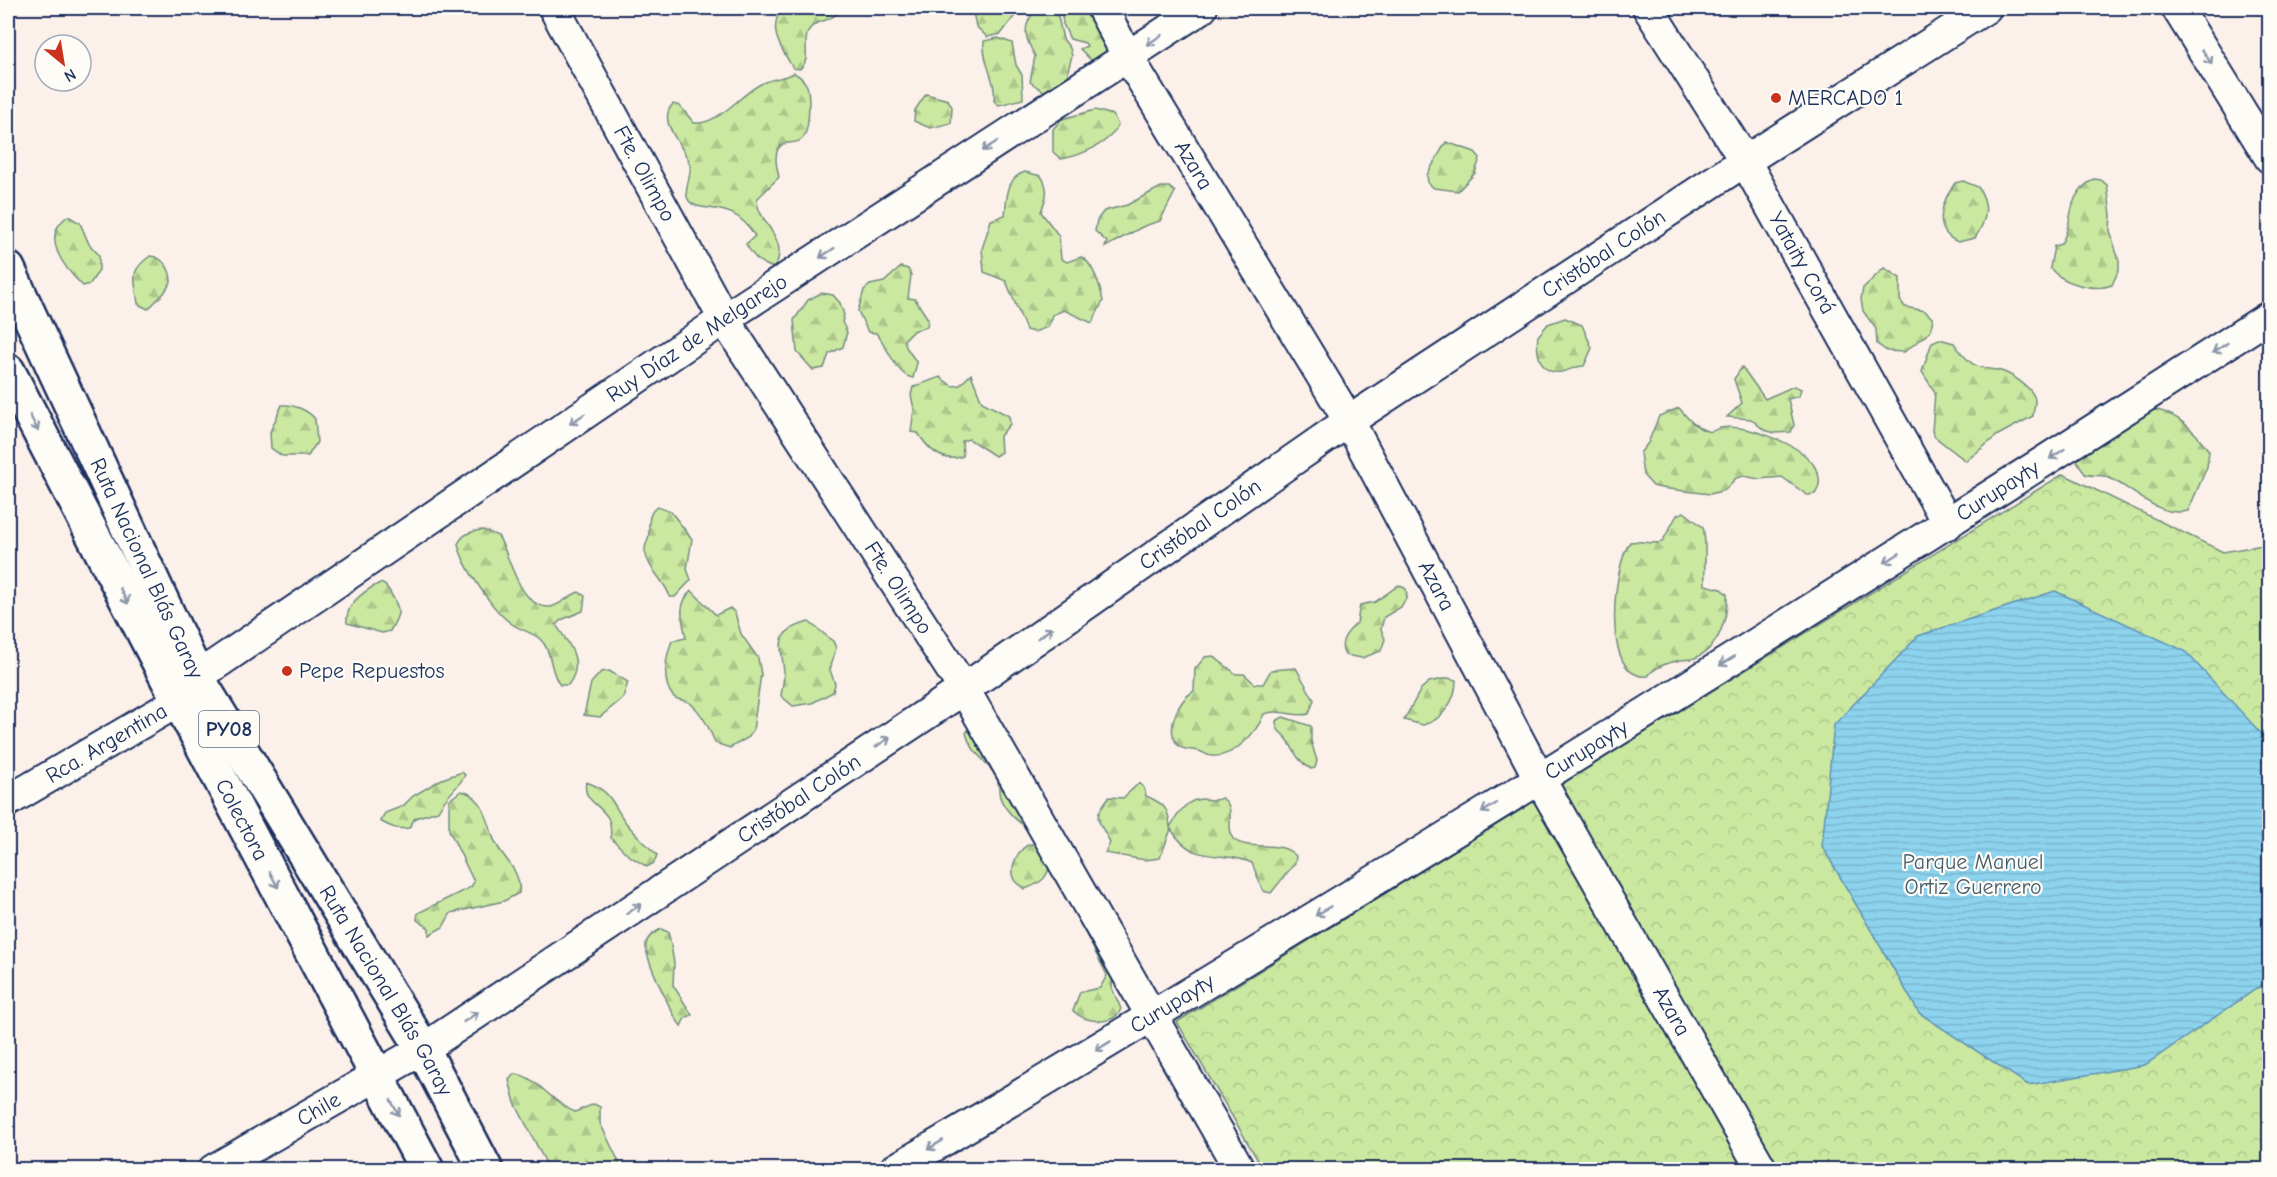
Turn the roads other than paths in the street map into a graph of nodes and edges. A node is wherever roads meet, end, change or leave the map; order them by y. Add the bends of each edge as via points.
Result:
1 (554, 8) edge
2 (1102, 8) edge
3 (1202, 8) edge
4 (1648, 8) edge
5 (1986, 8) edge
6 (2177, 8) edge
7 (1128, 57) junction
8 (2270, 158) edge
9 (1745, 161) junction
10 (8, 269) edge
11 (2270, 316) edge
12 (724, 320) junction
13 (8, 371) edge
14 (1349, 421) junction
15 (1948, 524) junction
16 (188, 689) junction
17 (964, 689) junction
18 (1539, 778) junction
19 (8, 801) edge
20 (1153, 1016) junction
21 (423, 1049) junction
22 (378, 1075) junction
23 (213, 1170) edge
24 (428, 1170) edge
25 (486, 1170) edge
26 (894, 1170) edge
27 (1240, 1170) edge
28 (1762, 1170) edge

1 - 12 street, Fte. Olimpo
2 - 7 street, Azara
3 -> 7 street, Ruy Díaz de Melgarejo
4 - 9 street, Yataity Corá
5 - 9 street, Cristóbal Colón
6 -> 8 street
7 -> 12 street, Ruy Díaz de Melgarejo
7 - 14 street, Azara
9 - 14 street, Cristóbal Colón
9 - 15 street, Yataity Corá
10 - 16 main road, Ruta Nacional Blás Garay / PY08
11 -> 15 street, Curupayty
12 -> 16 street, Ruy Díaz de Melgarejo
12 - 17 street, Fte. Olimpo
13 -> 16 main road, Colectora
17 -> 14 street, Cristóbal Colón
14 - 18 street, Azara
15 -> 18 street, Curupayty
16 - 19 street, Rca. Argentina
16 - 21 main road, Ruta Nacional Blás Garay / PY08
16 -> 22 main road, Colectora
17 - 20 street, Fte. Olimpo
21 -> 17 street, Cristóbal Colón
18 -> 20 street, Curupayty
18 - 28 street, Azara
20 -> 26 street, Curupayty
20 - 27 street, Fte. Olimpo
21 - 22 street, Chile
21 - 25 main road, Ruta Nacional Blás Garay / PY08
22 - 23 street, Chile
22 -> 24 main road, Colectora

